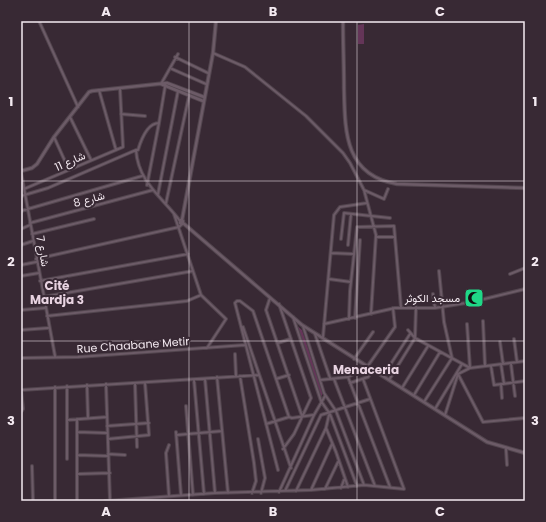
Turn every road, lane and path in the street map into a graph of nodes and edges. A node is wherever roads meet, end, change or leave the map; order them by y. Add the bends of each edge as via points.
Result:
1 (39, 21) edge
2 (216, 21) edge
3 (343, 21) edge
4 (213, 53) junction
5 (178, 54) dead end
6 (174, 57) junction
7 (172, 69) dead end
8 (208, 73) junction
9 (161, 84) junction
10 (206, 84) junction
11 (165, 87) junction
12 (120, 89) junction
13 (99, 90) junction
14 (178, 92) junction
15 (189, 96) junction
16 (204, 97) junction
17 (203, 101) junction
18 (78, 107) junction
19 (121, 114) junction
20 (145, 116) dead end
21 (70, 117) junction
22 (159, 123) junction
23 (54, 137) junction
24 (116, 150) junction
25 (136, 150) junction
26 (91, 160) junction
27 (69, 170) junction
28 (21, 172) edge
29 (142, 176) junction
30 (147, 185) junction
31 (525, 188) edge
32 (24, 189) junction
33 (388, 189) dead end
34 (153, 190) junction
35 (364, 190) junction
36 (158, 194) junction
37 (21, 196) edge
38 (25, 196) junction
39 (166, 203) junction
40 (368, 203) junction
41 (27, 209) junction
42 (21, 211) edge
43 (173, 211) junction
44 (351, 214) junction
45 (372, 216) junction
46 (390, 218) dead end
47 (94, 220) dead end
48 (182, 222) junction
49 (30, 224) junction
50 (179, 227) junction
51 (374, 227) junction
52 (21, 229) edge
53 (32, 234) junction
54 (376, 237) junction
55 (395, 237) junction
56 (341, 240) dead end
57 (360, 240) dead end
58 (33, 241) junction
59 (348, 244) dead end
60 (21, 245) edge
61 (331, 253) junction
62 (188, 254) junction
63 (354, 254) junction
64 (36, 260) junction
65 (21, 265) edge
66 (525, 268) edge
67 (193, 271) junction
68 (439, 271) dead end
69 (39, 273) junction
70 (510, 274) dead end
71 (21, 276) edge
72 (329, 279) junction
73 (40, 281) junction
74 (351, 282) junction
75 (525, 289) edge
76 (433, 294) dead end
77 (201, 295) junction
78 (270, 297) junction
79 (43, 298) junction
80 (279, 304) junction
81 (401, 307) junction
82 (416, 307) junction
83 (442, 307) junction
84 (45, 308) junction
85 (393, 308) junction
86 (435, 308) junction
87 (21, 310) edge
88 (371, 314) junction
89 (47, 316) junction
90 (293, 316) junction
91 (355, 318) junction
92 (349, 319) junction
93 (240, 320) junction
94 (483, 321) dead end
95 (324, 324) junction
96 (467, 324) dead end
97 (302, 325) junction
98 (48, 328) junction
99 (21, 330) edge
100 (408, 330) dead end
101 (373, 332) dead end
102 (315, 333) junction
103 (410, 334) junction
104 (415, 338) junction
105 (290, 339) junction
106 (322, 339) junction
107 (514, 339) dead end
108 (500, 342) dead end
109 (278, 344) junction
110 (245, 345) junction
111 (428, 346) junction
112 (207, 348) junction
113 (440, 352) junction
114 (235, 354) dead end
115 (55, 356) junction
116 (21, 358) edge
117 (452, 358) junction
118 (354, 359) junction
119 (525, 361) edge
120 (518, 362) junction
121 (511, 363) junction
122 (462, 364) junction
123 (502, 364) junction
124 (485, 366) junction
125 (492, 366) junction
126 (367, 367) junction
127 (470, 368) junction
128 (372, 370) junction
129 (458, 374) junction
130 (259, 375) junction
131 (289, 375) junction
132 (236, 376) junction
133 (240, 376) junction
134 (253, 376) junction
135 (383, 376) junction
136 (217, 377) junction
137 (348, 377) junction
138 (330, 378) junction
139 (194, 379) junction
140 (205, 379) junction
141 (276, 379) junction
142 (334, 379) junction
143 (363, 379) junction
144 (320, 380) junction
145 (389, 380) junction
146 (525, 381) edge
147 (514, 382) junction
148 (135, 383) junction
149 (144, 383) junction
150 (350, 383) junction
151 (106, 384) junction
152 (503, 384) junction
153 (87, 385) junction
154 (67, 386) junction
155 (55, 387) junction
156 (402, 388) junction
157 (21, 390) edge
158 (325, 395) junction
159 (414, 395) junction
160 (515, 396) dead end
161 (502, 398) dead end
162 (371, 399) junction
163 (321, 401) junction
164 (424, 402) junction
165 (358, 404) junction
166 (186, 406) dead end
167 (345, 408) junction
168 (435, 409) junction
169 (336, 411) junction
170 (21, 412) edge
171 (330, 414) junction
172 (314, 415) junction
173 (444, 415) junction
174 (289, 416) junction
175 (107, 417) junction
176 (302, 417) junction
177 (88, 418) junction
178 (525, 418) edge
179 (77, 419) junction
180 (67, 420) junction
181 (275, 421) junction
182 (136, 423) junction
183 (149, 423) junction
184 (266, 424) junction
185 (107, 426) junction
186 (326, 428) junction
187 (223, 431) junction
188 (77, 432) junction
189 (176, 432) dead end
190 (210, 432) junction
191 (107, 433) junction
192 (199, 433) junction
193 (188, 434) junction
194 (177, 435) junction
195 (137, 437) junction
196 (108, 439) junction
197 (258, 439) dead end
198 (332, 444) junction
199 (170, 445) dead end
200 (137, 447) dead end
201 (283, 449) junction
202 (506, 449) junction
203 (125, 454) dead end
204 (525, 454) edge
205 (77, 455) junction
206 (108, 455) junction
207 (67, 459) dead end
208 (339, 461) junction
209 (507, 465) dead end
210 (32, 466) dead end
211 (291, 468) junction
212 (278, 470) dead end
213 (110, 473) junction
214 (77, 474) junction
215 (344, 479) junction
216 (364, 485) junction
217 (358, 486) junction
218 (375, 486) junction
219 (348, 487) junction
220 (390, 487) junction
221 (340, 488) junction
222 (325, 489) junction
223 (311, 490) junction
224 (285, 491) junction
225 (296, 491) junction
226 (279, 492) junction
227 (215, 493) junction
228 (228, 493) junction
229 (252, 493) junction
230 (261, 493) junction
231 (204, 494) junction
232 (181, 495) junction
233 (193, 495) junction
234 (169, 496) junction
235 (33, 501) edge
236 (55, 501) edge
237 (77, 501) edge
238 (106, 501) edge
239 (110, 501) edge

1 - 18 street
2 - 4 street
3 - 31 street via 345,125 348,144 355,159 367,171 378,178 397,184
4 - 8 street
4 - 35 street via 245,67 306,116 343,154
5 - 6 street
6 - 8 street
6 - 9 street
7 - 10 street
8 - 10 street
9 - 11 street
9 - 12 street
9 - 16 street via 169,83
10 - 16 street
11 - 14 street
11 - 22 street
12 - 13 street
12 - 19 street
13 - 18 street via 90,92
13 - 24 street
14 - 15 street
14 - 36 street
15 - 17 street
15 - 39 street
16 - 17 street
17 - 48 street
18 - 21 street
19 - 20 street
19 - 24 street, شارع 11 via 123,147
21 - 23 street
21 - 26 street
22 - 25 street via 154,124 145,133
22 - 30 street
23 - 27 street
23 - 28 street via 37,164
24 - 26 street, شارع 11
25 - 29 street
25 - 38 street
26 - 27 street, شارع 11
27 - 32 street, شارع 11
28 - 32 street, شارع 7
29 - 30 street
29 - 41 street
30 - 34 street
32 - 38 street, شارع 7
33 - 35 street via 384,199
34 - 36 street
34 - 49 street, شارع 8
35 - 40 street
36 - 39 street
37 - 38 street
38 - 41 street, شارع 7
39 - 43 street
40 - 45 street
40 - 61 street via 343,206 336,211
41 - 42 street
41 - 49 street, شارع 7
43 - 48 street
43 - 50 street
44 - 45 street
44 - 56 street via 344,213
44 - 59 street
45 - 46 street
45 - 51 street
47 - 53 street
48 - 50 street
48 - 78 street
49 - 52 street, شارع 8
49 - 53 street, شارع 7
50 - 62 street
50 - 64 street
51 - 54 street
51 - 55 street via 394,226
51 - 63 street via 357,227
53 - 58 street, شارع 7
54 - 55 street
54 - 88 street
55 - 81 street
57 - 91 street
58 - 60 street
58 - 64 street, شارع 7
61 - 63 street
61 - 72 street
62 - 67 street
62 - 73 street
63 - 74 street
64 - 65 street
64 - 69 street, شارع 7
66 - 70 street
67 - 77 street
67 - 79 street
68 - 83 street
69 - 71 street
69 - 73 street, شارع 7
72 - 74 street
72 - 95 street
73 - 79 street, شارع 7
74 - 92 street
75 - 83 street
76 - 86 street
77 - 89 street via 187,301
77 - 112 street via 226,319
78 - 80 street
78 - 109 street via 266,310
79 - 84 street, شارع 7
80 - 90 street
80 - 105 street
81 - 82 street
81 - 85 street
82 - 86 street
82 - 104 street
83 - 86 street
83 - 117 street
84 - 87 street
84 - 89 street, شارع 7
85 - 88 street
85 - 126 street via 395,327
88 - 91 street
89 - 98 street, شارع 7
90 - 97 street
90 - 163 street
91 - 92 street
92 - 95 street
93 - 110 street
93 - 130 street
93 - 141 street via 235,304 237,301 253,311
94 - 124 street
95 - 106 street
96 - 127 street
97 - 102 street
97 - 144 street
98 - 99 street
98 - 115 street, شارع 7
100 - 103 street
101 - 118 street
102 - 106 street
102 - 138 street
103 - 104 street
103 - 135 street
104 - 111 street
104 - 145 street
105 - 109 street
105 - 176 street via 311,398
106 - 118 street
107 - 120 street
108 - 123 street
109 - 131 street
110 - 112 street, Rue Chaabane Metir
110 - 134 street
111 - 113 street
111 - 156 street
112 - 115 street, Rue Chaabane Metir via 78,357
113 - 117 street
113 - 159 street
114 - 132 street
115 - 116 street, Rue Chaabane Metir
117 - 122 street
117 - 164 street
118 - 126 street
119 - 120 street
120 - 121 street
121 - 123 street
121 - 147 street
122 - 127 street
122 - 168 street
123 - 125 street
123 - 152 street
124 - 125 street
124 - 127 street
125 - 152 street via 494,385
126 - 128 street
126 - 137 street
127 - 129 street
128 - 135 street
128 - 143 street via 368,377
129 - 173 street
129 - 178 street via 483,422
130 - 134 street
130 - 181 street
131 - 141 street
131 - 176 street
132 - 133 street
132 - 136 street
133 - 134 street
133 - 229 street via 256,482
134 - 184 street
135 - 145 street
136 - 140 street
136 - 187 street
137 - 142 street
137 - 150 street
138 - 142 street
138 - 144 street
139 - 140 street
139 - 149 street
139 - 192 street
140 - 190 street
141 - 174 street
142 - 167 street
143 - 150 street
143 - 162 street
144 - 158 street
145 - 156 street
146 - 147 street
147 - 152 street
147 - 160 street
148 - 149 street
148 - 151 street
148 - 182 street
149 - 183 street
150 - 165 street
151 - 153 street
151 - 175 street
152 - 161 street
153 - 154 street
153 - 177 street
154 - 155 street
154 - 180 street
155 - 157 street
155 - 236 street
156 - 159 street
157 - 170 street
158 - 163 street
158 - 169 street
159 - 164 street
162 - 165 street
162 - 220 street via 404,489
163 - 171 street
163 - 172 street
164 - 168 street
165 - 167 street
165 - 220 street
166 - 193 street
167 - 169 street
167 - 218 street
168 - 173 street
169 - 171 street
169 - 216 street
171 - 186 street
171 - 217 street
171 - 224 street via 321,415
172 - 176 street
172 - 211 street
173 - 202 street via 487,442
174 - 176 street
174 - 181 street
175 - 177 street
175 - 185 street
176 - 201 street
177 - 179 street
179 - 180 street
179 - 188 street
180 - 207 street
181 - 184 street
181 - 201 street
182 - 183 street
182 - 185 street
182 - 195 street
183 - 195 street via 149,435
184 - 212 street
185 - 191 street
186 - 198 street
186 - 225 street
187 - 190 street
187 - 228 street
188 - 191 street
188 - 205 street
189 - 194 street
190 - 192 street
190 - 227 street
191 - 196 street
192 - 193 street
192 - 231 street
193 - 194 street
193 - 233 street
194 - 232 street
195 - 196 street
195 - 200 street
196 - 206 street
197 - 230 street via 265,478
198 - 208 street
198 - 223 street
199 - 234 street via 166,453
201 - 211 street
202 - 204 street
202 - 209 street
203 - 206 street
205 - 206 street
205 - 214 street
206 - 213 street
208 - 215 street
208 - 222 street
210 - 235 street
211 - 226 street
213 - 214 street
213 - 239 street
214 - 237 street
215 - 219 street
215 - 221 street
216 - 217 street
216 - 218 street
217 - 219 street
218 - 220 street
219 - 221 street
221 - 222 street
222 - 223 street
223 - 225 street
224 - 225 street
224 - 226 street
226 - 230 street
227 - 228 street
227 - 231 street
228 - 229 street
229 - 230 street
231 - 233 street
232 - 233 street
232 - 234 street
234 - 239 street
238 - 239 street

